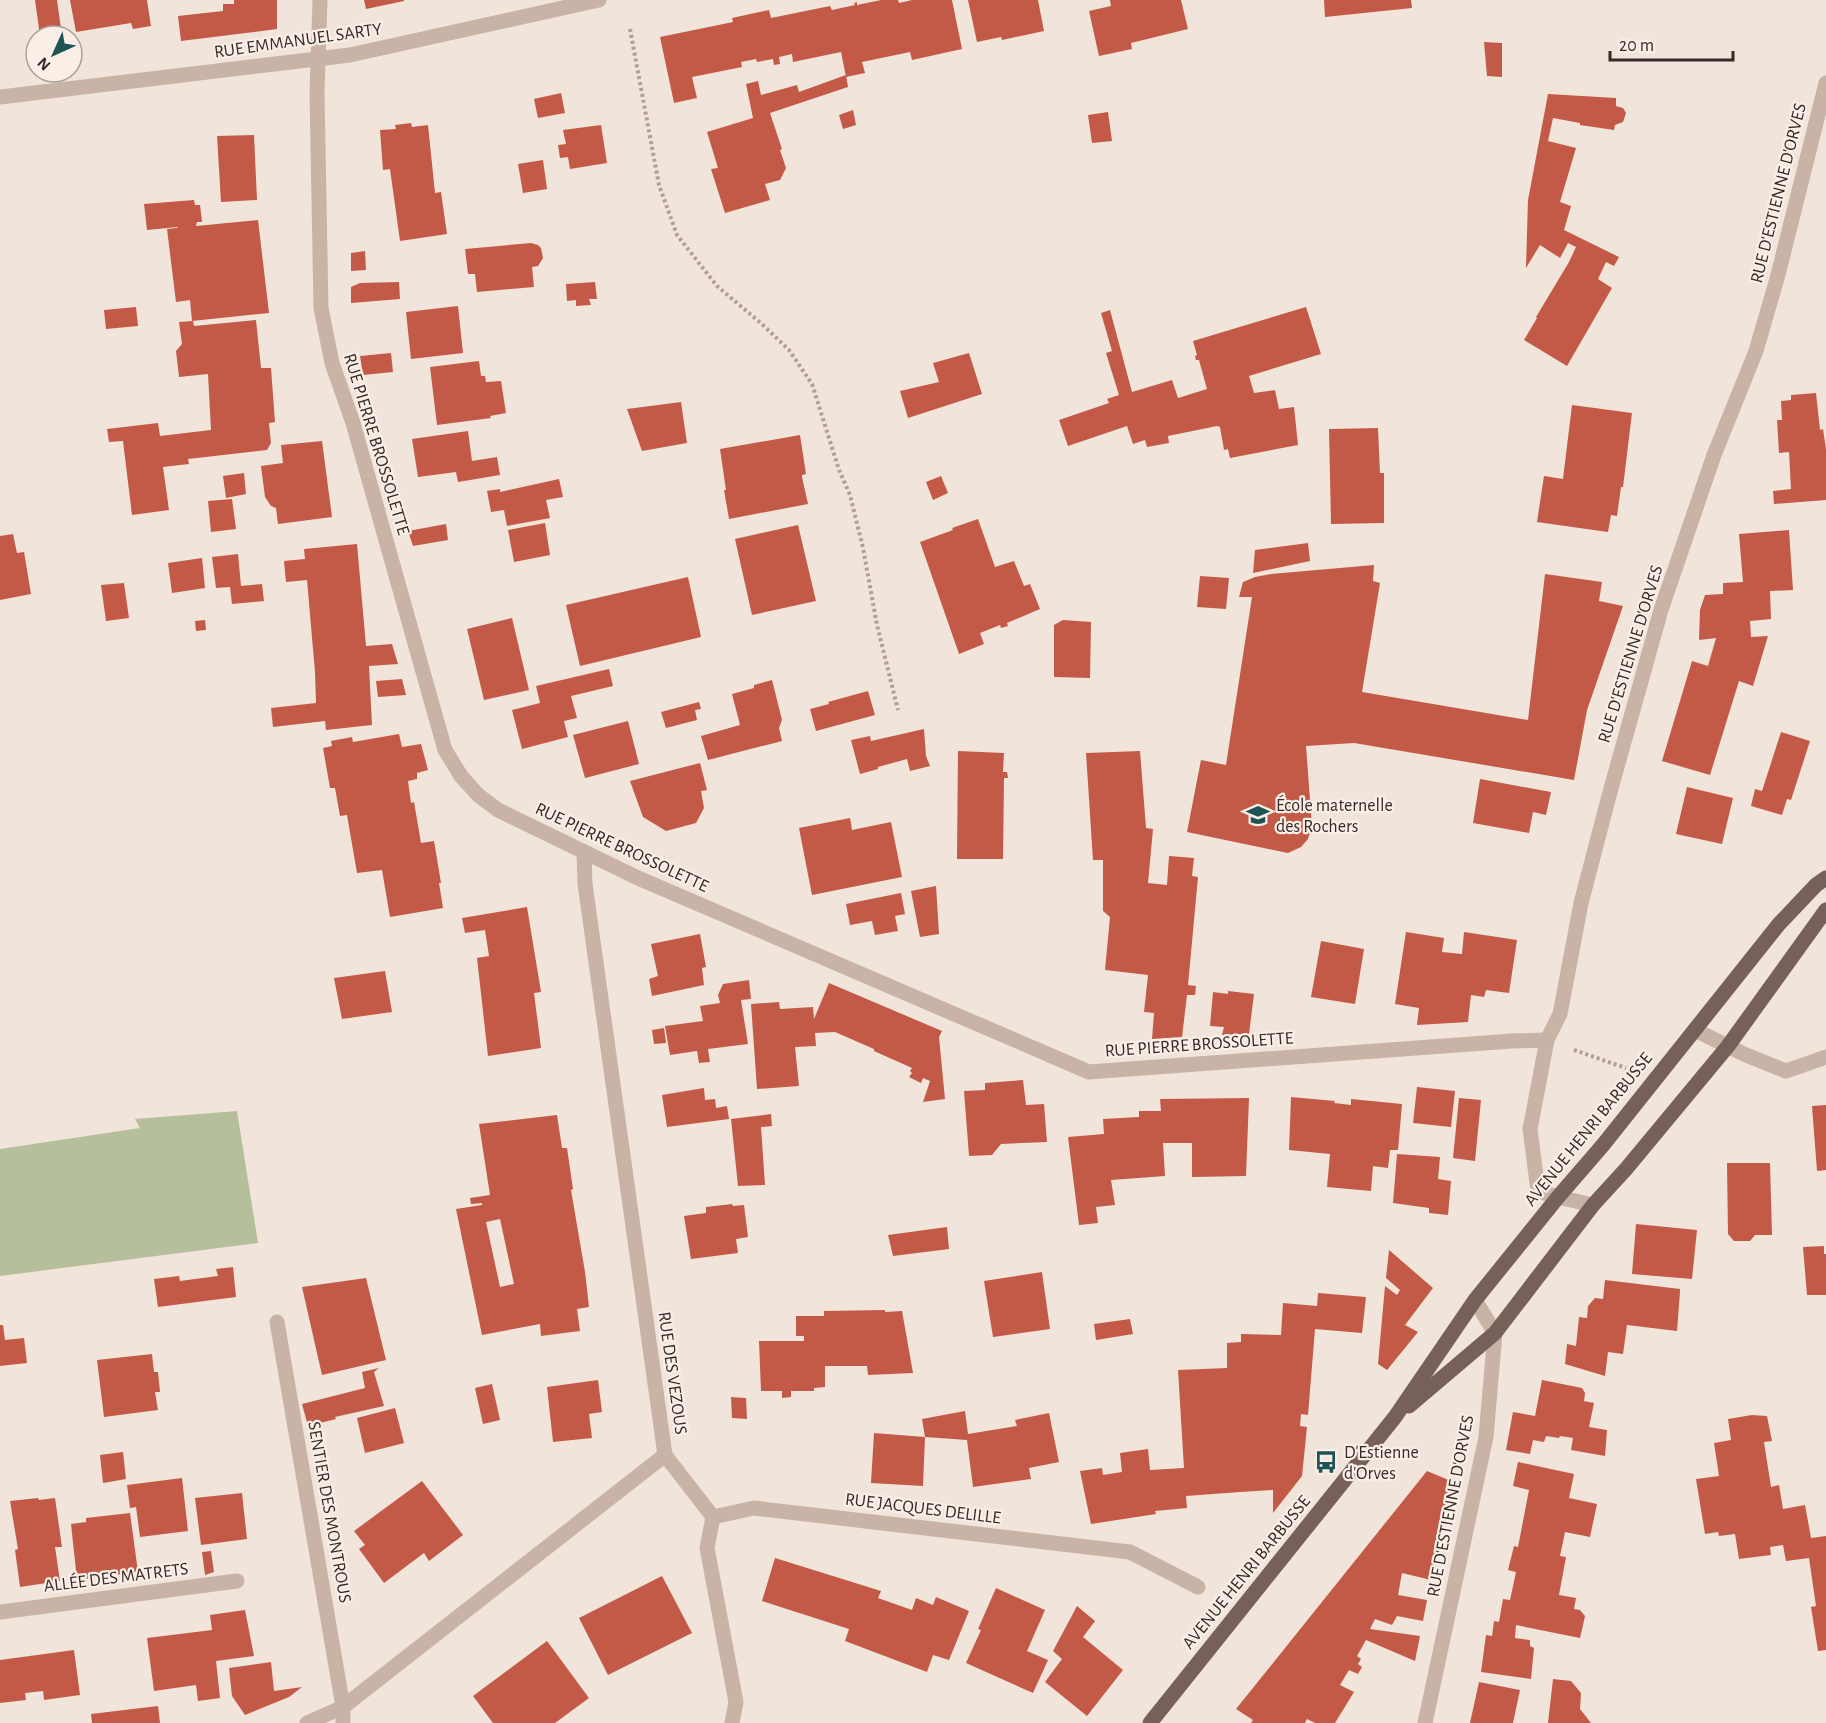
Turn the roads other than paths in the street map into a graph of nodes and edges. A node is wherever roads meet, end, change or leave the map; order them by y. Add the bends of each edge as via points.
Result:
1 (320, 0) edge
2 (599, 0) edge
3 (318, 59) junction
4 (1826, 83) edge
5 (0, 97) edge
6 (584, 852) junction
7 (1826, 878) edge
8 (1826, 910) edge
9 (1695, 1030) junction
10 (1547, 1040) junction
11 (1728, 1046) junction
12 (1826, 1057) edge
13 (1558, 1197) junction
14 (1593, 1205) junction
15 (1475, 1300) junction
16 (277, 1322) dead end
17 (1495, 1333) junction
18 (1395, 1417) junction
19 (665, 1455) junction
20 (713, 1517) junction
21 (237, 1581) dead end
22 (1198, 1587) dead end
23 (0, 1612) edge
24 (343, 1715) edge
25 (306, 1723) edge
26 (732, 1723) edge
27 (1150, 1723) edge
28 (1425, 1723) edge

1 - 3 street, RUE PIERRE BROSSOLETTE
2 - 3 street, RUE EMMANUEL SARTY
3 - 5 street, RUE EMMANUEL SARTY
3 - 6 street, RUE PIERRE BROSSOLETTE via 321,308 326,336 446,750 461,776 498,810
4 - 10 street, RUE D'ESTIENNE D'ORVES via 1756,351 1714,455 1661,610 1581,903 1560,1014
6 - 10 street, RUE PIERRE BROSSOLETTE via 1089,1072
6 - 19 street, RUE DES VEZOUS via 585,884
7 - 9 main road, AVENUE HENRI BARBUSSE via 1779,924
8 - 11 main road, AVENUE HENRI BARBUSSE
9 - 11 street
9 - 13 main road, AVENUE HENRI BARBUSSE
10 - 13 street, RUE D'ESTIENNE D'ORVES via 1530,1129 1538,1191
11 - 12 street via 1786,1071
11 - 14 main road, AVENUE HENRI BARBUSSE
13 - 14 street, RUE D'ESTIENNE D'ORVES
13 - 15 main road, AVENUE HENRI BARBUSSE
14 - 17 main road, AVENUE HENRI BARBUSSE
15 - 17 street
15 - 18 main road, AVENUE HENRI BARBUSSE
16 - 24 street, SENTIER DES MONTROUS
17 - 18 main road, AVENUE HENRI BARBUSSE
17 - 28 street, RUE D'ESTIENNE D'ORVES via 1486,1437
18 - 27 main road, AVENUE HENRI BARBUSSE
19 - 20 street
19 - 24 street, RUE DES VEZOUS
20 - 22 street, RUE JACQUES DELILLE via 754,1508 1130,1552
20 - 26 street via 707,1548 736,1702
21 - 23 street, ALLÉE DES MATRETS
24 - 25 street, RUE DES VEZOUS

